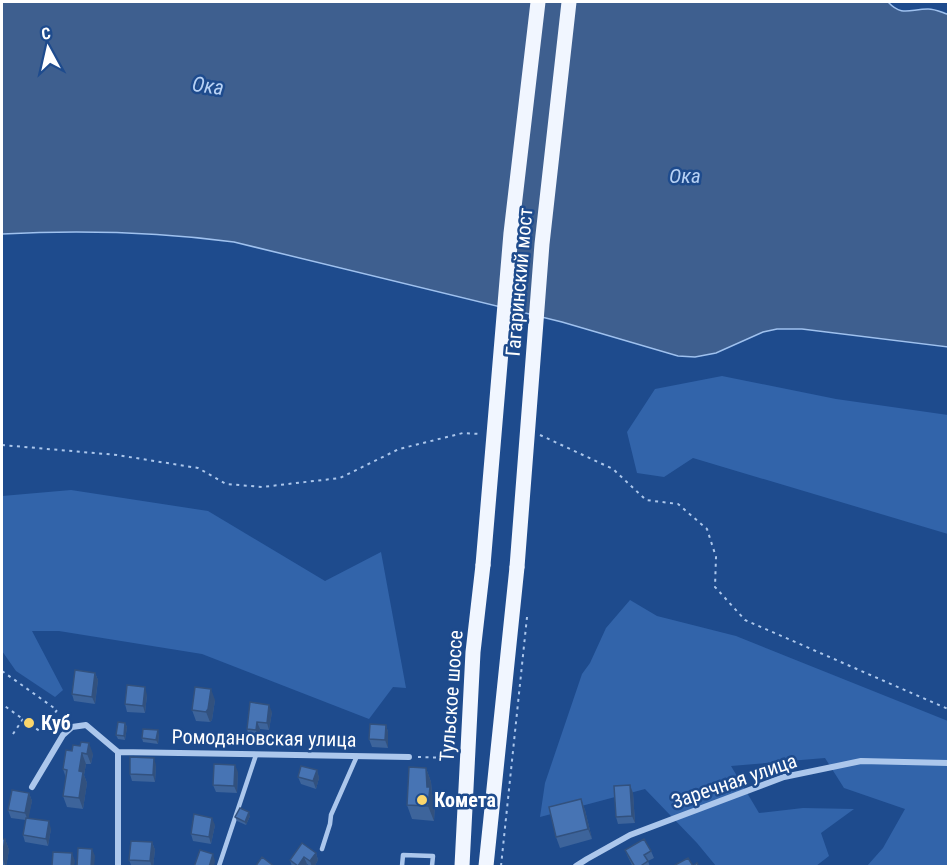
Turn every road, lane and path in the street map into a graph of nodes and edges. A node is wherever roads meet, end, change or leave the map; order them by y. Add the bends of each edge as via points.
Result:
1 (538, 2) edge
2 (569, 2) edge
3 (483, 565) joint
4 (527, 617) dead end
5 (2, 670) edge
6 (2, 704) edge
7 (23, 719) junction
8 (48, 723) junction
9 (13, 734) dead end
10 (63, 735) junction
11 (118, 752) junction
12 (256, 755) junction
13 (357, 756) junction
14 (409, 757) joint
15 (457, 758) dead end
16 (948, 763) edge
17 (32, 787) dead end
18 (322, 849) dead end
19 (118, 867) edge
20 (219, 867) edge
21 (402, 867) edge
22 (432, 867) edge
23 (462, 867) edge
24 (486, 867) edge
25 (501, 867) edge
26 (576, 867) edge

1 - 3 main road, Гагаринский мост, bridge via 512,233
2 - 24 main road, Гагаринский мост, bridge via 542,244 517,567
3 - 23 main road, Тульское шоссе via 473,652
4 - 25 path
5 - 8 path via 57,711
6 - 7 path
7 - 8 path via 41,732
7 - 9 path
8 - 10 path
10 - 11 street via 72,727 86,726
10 - 17 street
11 - 12 street, Ромодановская улица
11 - 19 street
12 - 13 street, Ромодановская улица
12 - 20 lane
13 - 14 street, Ромодановская улица
13 - 18 lane via 331,815
14 - 15 path
16 - 26 street, Заречная улица via 861,761 784,777 630,835
21 - 22 lane via 403,855 433,856

